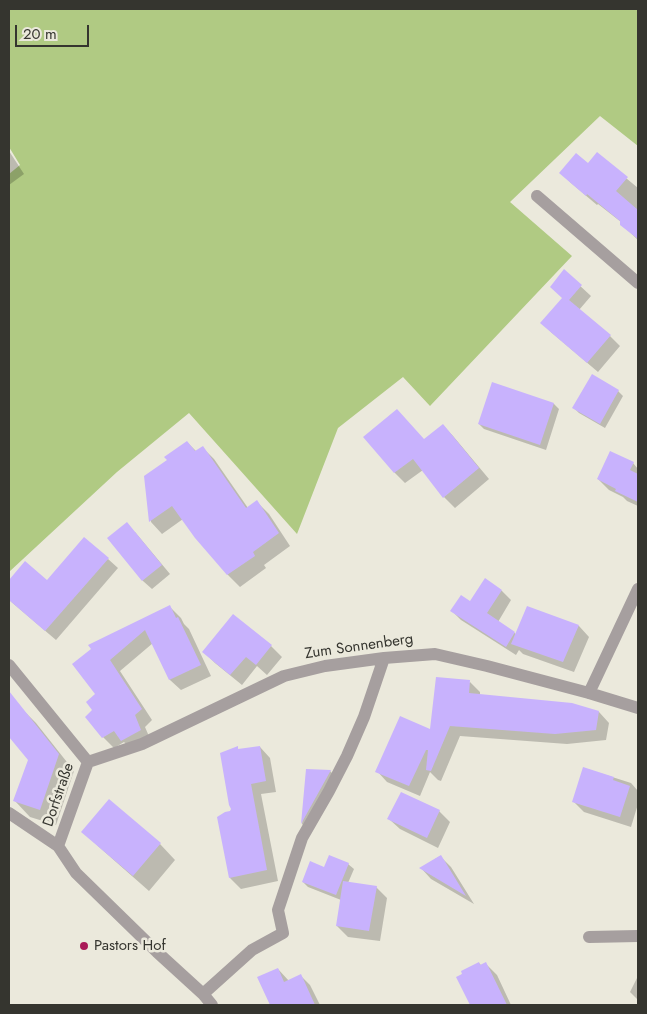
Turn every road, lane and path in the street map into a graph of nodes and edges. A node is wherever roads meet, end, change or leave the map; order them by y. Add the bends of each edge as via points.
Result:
1 (537, 196) dead end
2 (638, 283) edge
3 (638, 589) edge
4 (384, 658) junction
5 (9, 665) edge
6 (589, 693) junction
7 (638, 708) edge
8 (88, 762) junction
9 (9, 813) edge
10 (58, 846) junction
11 (638, 936) edge
12 (589, 937) dead end
13 (203, 994) junction
14 (212, 1005) edge

1 - 2 street
3 - 6 street
4 - 6 street, Zum Sonnenberg via 435,654
4 - 8 street, Zum Sonnenberg via 324,666 284,676 142,744
4 - 13 street via 347,756 302,838 278,910 283,933 252,950
5 - 8 street, Dorfstraße
6 - 7 street, Zum Sonnenberg
8 - 10 street, Dorfstraße
9 - 10 street
10 - 13 street, Dorfstraße via 76,873
11 - 12 street
13 - 14 street, Dorfstraße

